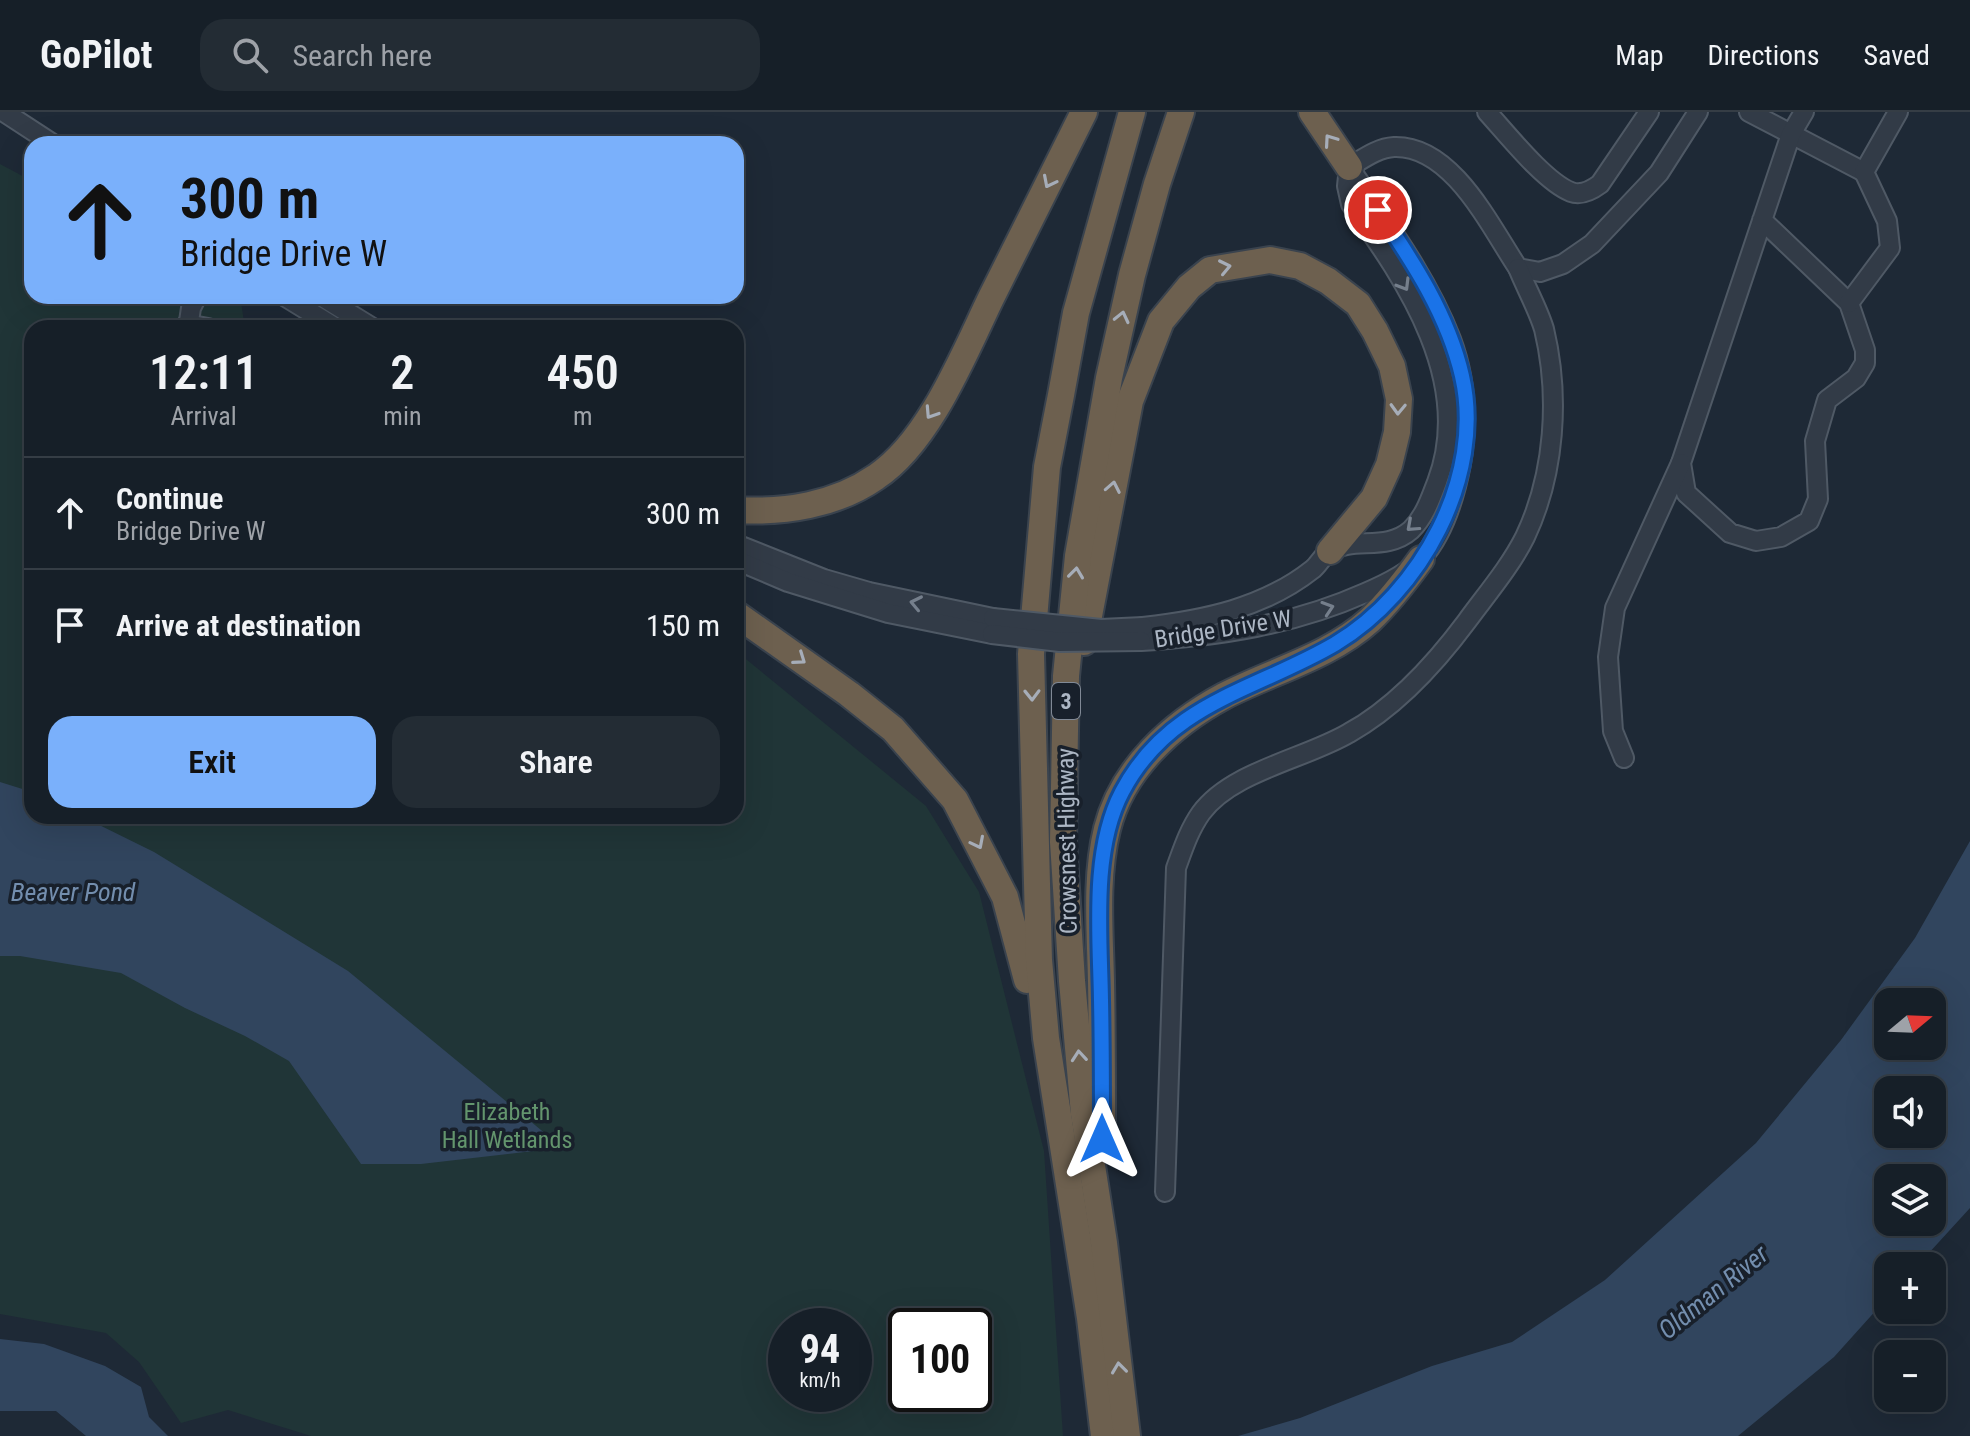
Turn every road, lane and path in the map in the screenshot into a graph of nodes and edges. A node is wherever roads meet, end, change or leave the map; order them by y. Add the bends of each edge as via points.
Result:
1 (4, 112) edge
2 (1084, 112) edge
3 (1132, 112) edge
4 (1181, 112) edge
5 (1312, 112) edge
6 (1487, 112) edge
7 (1512, 112) edge
8 (1649, 112) edge
9 (1698, 112) edge
10 (1749, 112) edge
11 (1804, 112) edge
12 (1898, 112) edge
13 (1502, 128) junction
14 (1791, 134) junction
15 (41, 136) edge
16 (1349, 167) junction
17 (1864, 172) junction
18 (1762, 220) junction
19 (1518, 268) junction
20 (1849, 303) junction
21 (297, 304) edge
22 (334, 304) edge
23 (323, 320) edge
24 (360, 320) edge
25 (1681, 463) junction
26 (744, 510) edge
27 (744, 547) edge
28 (1330, 551) junction
29 (1421, 559) junction
30 (744, 563) edge
31 (744, 620) edge
32 (992, 626) junction
33 (1142, 634) junction
34 (1624, 758) dead end
35 (1066, 897) junction
36 (1165, 1192) dead end
37 (1104, 1243) junction
38 (1090, 1318) junction
39 (1104, 1436) edge
40 (1127, 1436) edge

1 - 15 street
2 -> 26 highway via 959,367 906,450 878,476 846,494 806,506
3 -> 38 highway, Crowsnest Highway / 3 via 1080,299 1047,467 1031,654 1039,960 1046,1038
35 -> 4 highway, Crowsnest Highway / 3 via 1066,676 1078,556 1132,275
16 -> 5 highway
6 - 13 street
7 - 13 street
8 - 13 street via 1589,192 1573,193 1549,178
9 - 19 street via 1659,173 1592,244 1540,272
10 - 14 street
11 - 14 street
12 - 17 street
14 - 17 street
14 - 18 street
16 - 19 street via 1393,147 1436,158 1459,181
16 -> 28 street via 1351,204 1412,298 1434,346 1448,423 1442,469 1424,515 1388,542
16 - 29 street, Bridge Drive W via 1415,266 1452,340 1463,378 1464,445 1458,478 1448,513
17 - 20 street via 1887,221 1890,248
18 - 20 street
18 - 25 street
19 - 36 street via 1543,328 1553,428 1543,484 1525,537 1421,676 1349,733 1226,790 1203,811 1188,836 1176,868
20 - 25 street via 1865,363 1856,378 1827,400 1815,441 1818,499 1809,521 1781,537 1756,541 1730,533 1686,493
21 - 23 street
22 - 24 street
25 - 34 street via 1615,608 1608,657 1613,731
32 -> 27 street, Bridge Drive W via 824,579
28 - 33 street, Bridge Drive W via 1314,568 1248,606
35 -> 28 highway via 1081,659 1130,401 1161,321 1210,270 1270,260 1300,266 1358,304 1392,366 1399,399 1389,465 1374,498
33 -> 29 street, Bridge Drive W via 1226,634 1295,619 1374,590
29 - 37 highway via 1368,622 1299,663 1226,695 1169,732 1122,792 1107,829 1100,911
30 - 32 street, Bridge Drive W via 888,613
31 -> 38 highway via 893,729 955,800 979,843 1005,897 1021,950
32 - 33 street, Bridge Drive W, bridge via 1060,642
37 -> 35 highway, Crowsnest Highway / 3 via 1084,1114
40 -> 37 highway, Crowsnest Highway / 3
38 - 39 highway, 3

